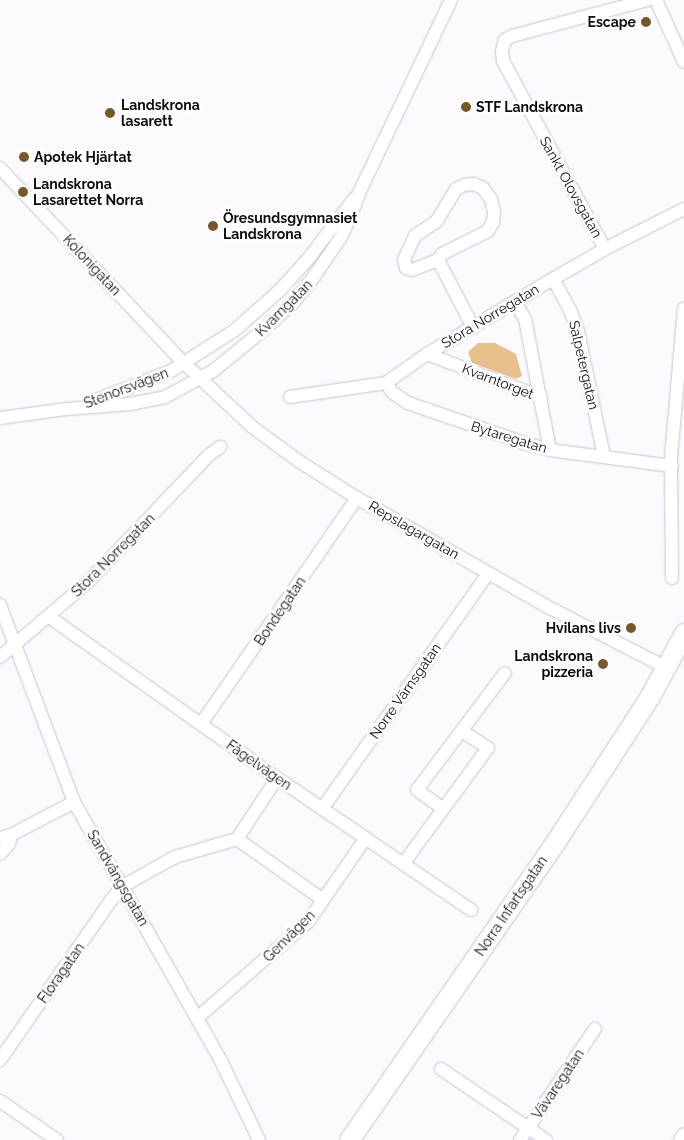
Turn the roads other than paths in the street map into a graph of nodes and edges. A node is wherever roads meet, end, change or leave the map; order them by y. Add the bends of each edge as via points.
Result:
1 (451, 0) edge
2 (647, 0) edge
3 (656, 0) edge
4 (684, 62) edge
5 (0, 168) edge
6 (359, 193) junction
7 (684, 209) edge
8 (605, 249) junction
9 (438, 260) junction
10 (552, 279) junction
11 (515, 302) junction
12 (684, 309) edge
13 (473, 327) junction
14 (427, 354) junction
15 (184, 363) junction
16 (200, 379) junction
17 (386, 383) junction
18 (290, 397) dead end
19 (541, 397) junction
20 (67, 409) junction
21 (0, 418) edge
22 (220, 448) dead end
23 (550, 450) junction
24 (604, 456) junction
25 (672, 466) junction
26 (357, 498) junction
27 (488, 574) junction
28 (672, 578) dead end
29 (0, 605) edge
30 (48, 616) junction
31 (684, 633) edge
32 (14, 644) junction
33 (0, 657) edge
34 (665, 667) junction
35 (505, 673) dead end
36 (201, 724) junction
37 (462, 730) junction
38 (277, 778) junction
39 (74, 802) junction
40 (442, 808) junction
41 (322, 809) junction
42 (6, 836) edge
43 (237, 839) junction
44 (365, 839) junction
45 (0, 854) edge
46 (403, 864) junction
47 (123, 886) junction
48 (323, 900) junction
49 (471, 910) dead end
50 (197, 1018) junction
51 (595, 1028) dead end
52 (0, 1060) edge
53 (441, 1068) dead end
54 (0, 1101) edge
55 (529, 1128) junction
56 (684, 1134) edge
57 (57, 1140) edge
58 (259, 1140) edge
59 (349, 1140) edge
60 (520, 1140) edge
61 (546, 1140) edge
62 (680, 1140) edge

1 - 6 street, Kvarngatan
2 - 8 street, Sankt Olovsgatan via 512,36 503,45 502,61
3 - 4 street
5 - 15 street, Kolonigatan
6 - 15 street, Kvarngatan via 280,290 235,330
6 - 16 street, Kvarngatan via 336,245 292,304 262,332
7 - 8 street, Stora Norregatan
8 - 10 street, Stora Norregatan
9 - 9 street via 412,270 406,268 404,260 415,236 437,221 456,189 474,184 483,188 491,199 494,222 488,230 442,254
9 - 13 street
10 - 11 street, Stora Norregatan
10 - 24 street, Salpetergatan via 578,331
11 - 13 street, Stora Norregatan
11 - 19 street, Kvarntorget via 525,319
12 - 25 street
13 - 14 street, Stora Norregatan
14 - 17 street, Stora Norregatan
14 - 19 street, Kvarntorget
15 - 16 street, Repslagargatan
15 - 20 street, Stenorsvägen via 138,385
16 - 20 street, Stenorsvägen via 165,398 148,402
16 - 26 street, Repslagargatan via 251,426
17 - 18 street, Stora Norregatan
17 - 23 street, Bytaregatan via 392,392 408,403
19 - 23 street, Kvarntorget
20 - 21 street, Stenorsvägen
22 - 30 street, Stora Norregatan via 209,455 114,556
23 - 24 street, Bytaregatan
24 - 25 street, Bytaregatan
25 - 28 street
26 - 27 street, Repslagargatan
26 - 36 street, Bondegatan
27 - 34 street, Repslagargatan
27 - 41 street, Norre Värnsgatan
29 - 32 street, Sandvångsgatan
30 - 32 street, Stora Norregatan
30 - 36 street, Fågelvägen
31 - 34 street, Norra Infartsgatan
32 - 33 street, Stora Norregatan
32 - 39 street, Sandvångsgatan
34 - 59 street, Norra Infartsgatan via 650,696 554,844
35 - 37 street
36 - 38 street, Fågelvägen
37 - 40 street via 417,790
37 - 40 street via 488,748
38 - 41 street, Fågelvägen
38 - 43 street
39 - 42 street
39 - 47 street, Sandvångsgatan
40 - 46 street
41 - 44 street, Fågelvägen
42 - 45 street via 9,844
43 - 47 street via 175,857
43 - 48 street
44 - 46 street, Fågelvägen
44 - 48 street, Genvägen
46 - 49 street, Fågelvägen
47 - 50 street, Sandvångsgatan
47 - 52 street, Floragatan
48 - 50 street, Genvägen via 308,922
50 - 58 street, Sandvångsgatan
51 - 55 street, Vävaregatan
53 - 55 street
54 - 57 street
55 - 60 street, Vävaregatan
55 - 61 street
56 - 62 street

